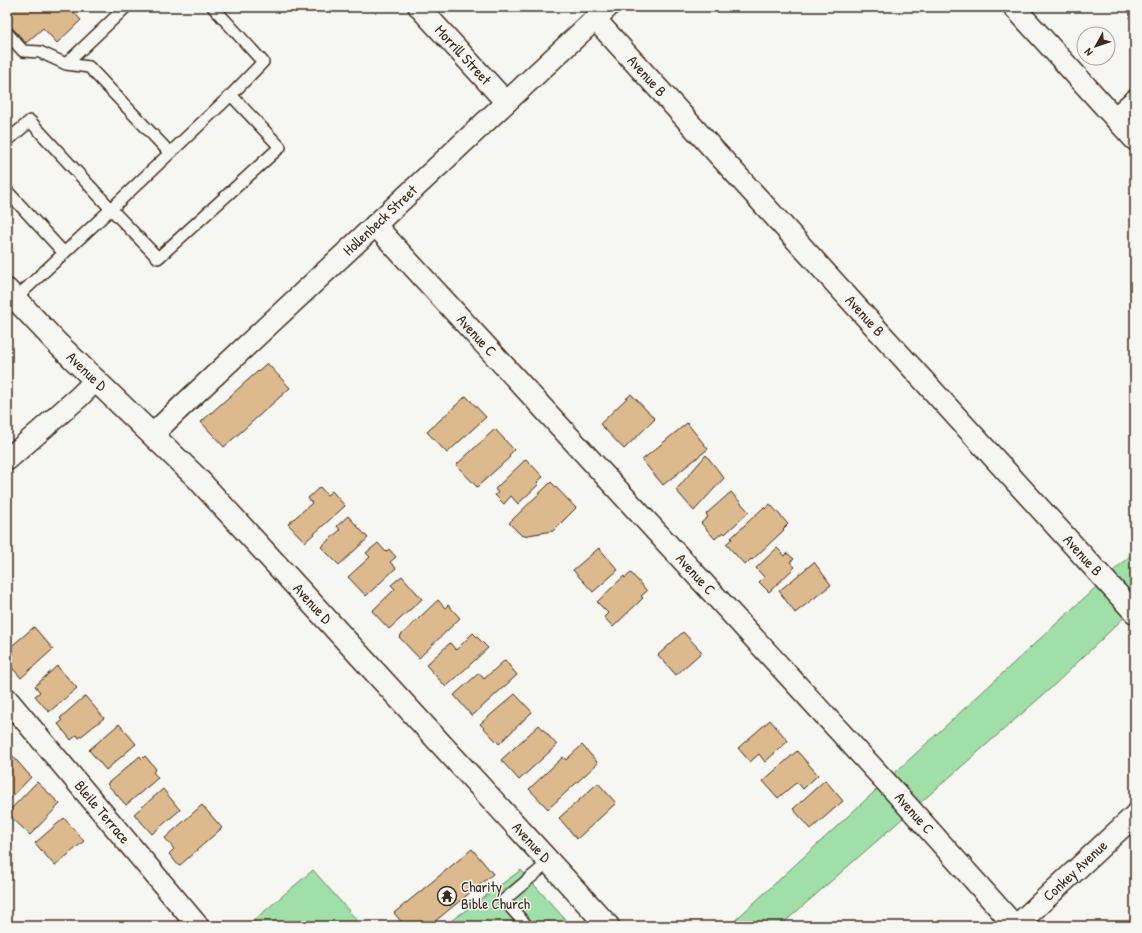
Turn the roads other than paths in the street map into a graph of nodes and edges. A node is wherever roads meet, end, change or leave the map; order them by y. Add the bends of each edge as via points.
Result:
1 (126, 7) edge
2 (213, 7) edge
3 (419, 7) edge
4 (1014, 7) edge
5 (602, 13) edge
6 (7, 33) edge
7 (66, 64) junction
8 (231, 95) junction
9 (1135, 100) edge
10 (506, 102) junction
11 (1115, 118) junction
12 (1135, 140) edge
13 (7, 141) edge
14 (170, 153) junction
15 (7, 191) edge
16 (111, 209) junction
17 (375, 225) junction
18 (64, 253) junction
19 (11, 295) edge
20 (96, 380) junction
21 (153, 434) junction
22 (7, 460) edge
23 (1135, 613) edge
24 (7, 699) edge
25 (1135, 815) edge
26 (549, 862) junction
27 (198, 926) edge
28 (527, 926) edge
29 (608, 926) edge
30 (1015, 926) edge

1 - 7 lane
2 - 8 lane via 263,62
3 - 10 street, Morrill Street
4 - 11 street
5 - 10 street, Hollenbeck Street
5 - 23 street, Avenue B
6 - 7 lane via 23,51 40,52
7 - 14 lane via 90,67
8 - 14 lane
8 - 16 lane via 280,147 158,258
9 - 11 street
10 - 17 street, Hollenbeck Street
11 - 12 street
13 - 16 lane via 30,121
14 - 16 lane
15 - 18 lane
16 - 18 lane
17 - 21 street, Hollenbeck Street
17 - 30 street, Avenue C
18 - 19 lane
19 - 20 street, Avenue D
20 - 21 street, Avenue D
20 - 22 street
21 - 26 street, Avenue D via 202,484
24 - 27 street, Bleile Terrace
25 - 30 street, Conkey Avenue
26 - 28 lane via 504,900
26 - 29 street, Avenue D

